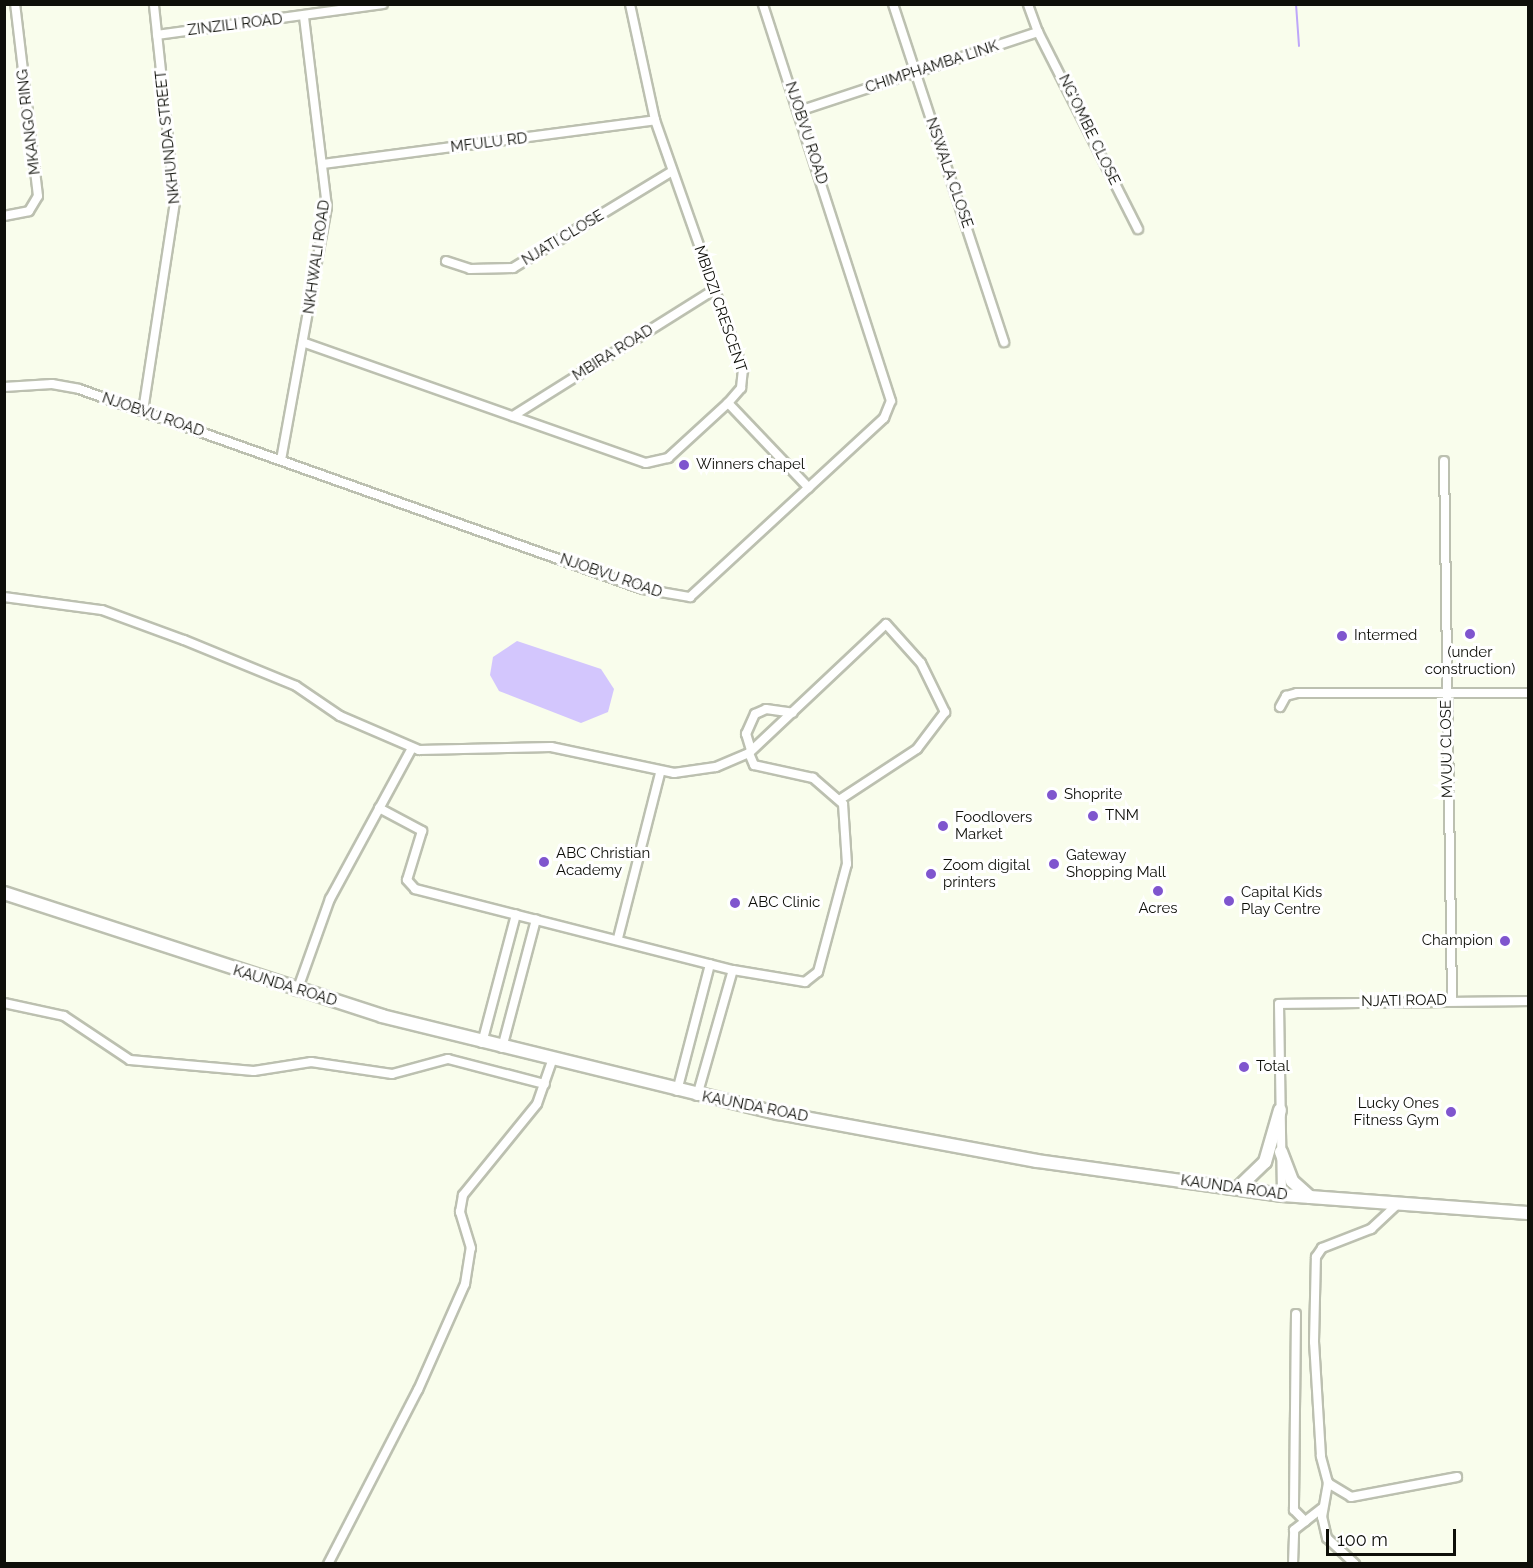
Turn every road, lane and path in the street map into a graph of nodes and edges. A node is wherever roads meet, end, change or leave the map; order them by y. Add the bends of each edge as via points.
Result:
1 (15, 4) edge
2 (154, 4) edge
3 (383, 4) edge
4 (630, 4) edge
5 (763, 4) edge
6 (893, 4) edge
7 (1028, 4) edge
8 (304, 16) junction
9 (1038, 32) junction
10 (158, 35) junction
11 (916, 73) junction
12 (799, 111) junction
13 (655, 120) junction
14 (323, 164) junction
15 (671, 172) junction
16 (4, 216) edge
17 (1138, 229) dead end
18 (446, 261) dead end
19 (714, 290) junction
20 (1004, 342) dead end
21 (305, 343) junction
22 (4, 387) edge
23 (728, 403) junction
24 (143, 411) junction
25 (513, 416) junction
26 (280, 460) junction
27 (1444, 461) dead end
28 (809, 488) junction
29 (4, 597) edge
30 (1446, 690) junction
31 (1528, 693) edge
32 (1280, 707) dead end
33 (793, 713) junction
34 (412, 748) junction
35 (750, 752) junction
36 (660, 772) junction
37 (841, 799) junction
38 (379, 808) junction
39 (4, 893) edge
40 (516, 914) junction
41 (536, 919) junction
42 (618, 938) junction
43 (710, 964) junction
44 (733, 969) junction
45 (297, 991) junction
46 (1452, 1000) junction
47 (1528, 1001) edge
48 (4, 1003) edge
49 (482, 1043) junction
50 (502, 1048) junction
51 (552, 1061) junction
52 (545, 1084) junction
53 (677, 1091) junction
54 (697, 1096) junction
55 (1280, 1110) junction
56 (1281, 1152) junction
57 (1239, 1187) junction
58 (1281, 1195) junction
59 (1312, 1198) junction
60 (1397, 1205) junction
61 (1528, 1213) edge
62 (1296, 1314) dead end
63 (1457, 1477) dead end
64 (1328, 1483) junction
65 (1323, 1508) junction
66 (1294, 1510) junction
67 (1305, 1521) junction
68 (1294, 1530) junction
69 (327, 1563) edge
70 (1293, 1563) edge
71 (1355, 1563) edge

1 - 16 street, MKANGO RING via 38,196 29,211
2 - 10 street, NKHUNDA STREET
3 - 8 street, ZINZILI ROAD
4 - 13 street, MBIDZI CRESCENT
5 - 12 street, NJOBVU ROAD
6 - 11 street, NSWALA CLOSE
7 - 9 street
8 - 10 street, ZINZILI ROAD
8 - 14 street, NKHWALI ROAD
9 - 11 street, CHIMPHAMBA LINK
9 - 17 street, NG'OMBE CLOSE
10 - 24 street, NKHUNDA STREET via 175,209
11 - 12 street, CHIMPHAMBA LINK
11 - 20 street, NSWALA CLOSE
12 - 28 street, NJOBVU ROAD via 891,395 884,418
13 - 14 street, MFULU RD
13 - 15 street, MBIDZI CRESCENT
14 - 21 street, NKHWALI ROAD via 327,207
15 - 18 street, NJATI CLOSE via 513,268 470,269
15 - 19 street, MBIDZI CRESCENT
19 - 23 street, MBIDZI CRESCENT via 743,370 744,382
19 - 25 street, MBIRA ROAD
21 - 25 street, MBIDZI CRESCENT
21 - 26 street, NKHWALI ROAD
22 - 24 street, NJOBVU ROAD via 62,385
23 - 25 street, MBIDZI CRESCENT via 660,463
23 - 28 street
24 - 26 street, NJOBVU ROAD
26 - 28 street, NJOBVU ROAD via 678,598 706,587
27 - 30 street, MVUU CLOSE
29 - 34 street via 102,610 184,639 296,686 340,716
30 - 31 street
30 - 32 street via 1297,693 1286,696
30 - 46 street, MVUU CLOSE
33 - 35 street
33 - 35 street via 766,709 755,714 746,734
33 - 37 street via 886,624 943,698 944,717 917,749
34 - 36 street via 451,753 551,747
34 - 38 street
35 - 36 street via 702,771
35 - 37 street via 758,767 813,778
36 - 42 street
37 - 44 street via 849,854 816,976 792,983
38 - 40 street via 422,831 408,875 411,887
38 - 45 street via 330,899
39 - 45 main road, KAUNDA ROAD
40 - 41 street
40 - 49 street
41 - 42 street
41 - 50 street
42 - 43 street
43 - 44 street
43 - 53 street
44 - 54 street
45 - 49 main road, KAUNDA ROAD
46 - 47 street, NJATI ROAD
46 - 55 street, NJATI ROAD via 1279,1004
48 - 52 street via 64,1016 130,1060 254,1071 311,1062 392,1074 448,1059
49 - 50 main road, KAUNDA ROAD
50 - 51 main road, KAUNDA ROAD
51 - 52 street
51 - 53 main road, KAUNDA ROAD
52 - 69 street via 537,1104 463,1195 460,1212 471,1248 465,1284 418,1390
53 - 54 main road, KAUNDA ROAD
54 - 57 main road, KAUNDA ROAD via 1038,1161
55 - 56 street
55 - 57 main road via 1265,1162
56 - 58 street
56 - 59 main road via 1292,1181
57 - 58 main road, KAUNDA ROAD
58 - 59 main road, KAUNDA ROAD
59 - 60 main road, KAUNDA ROAD
60 - 61 main road, KAUNDA ROAD
60 - 64 street via 1371,1229 1322,1248 1316,1257 1314,1342 1321,1456
62 - 66 street
63 - 64 street via 1351,1497
64 - 65 street
65 - 67 street
65 - 71 street via 1327,1538
66 - 67 street
66 - 68 street
67 - 68 street
68 - 70 street

